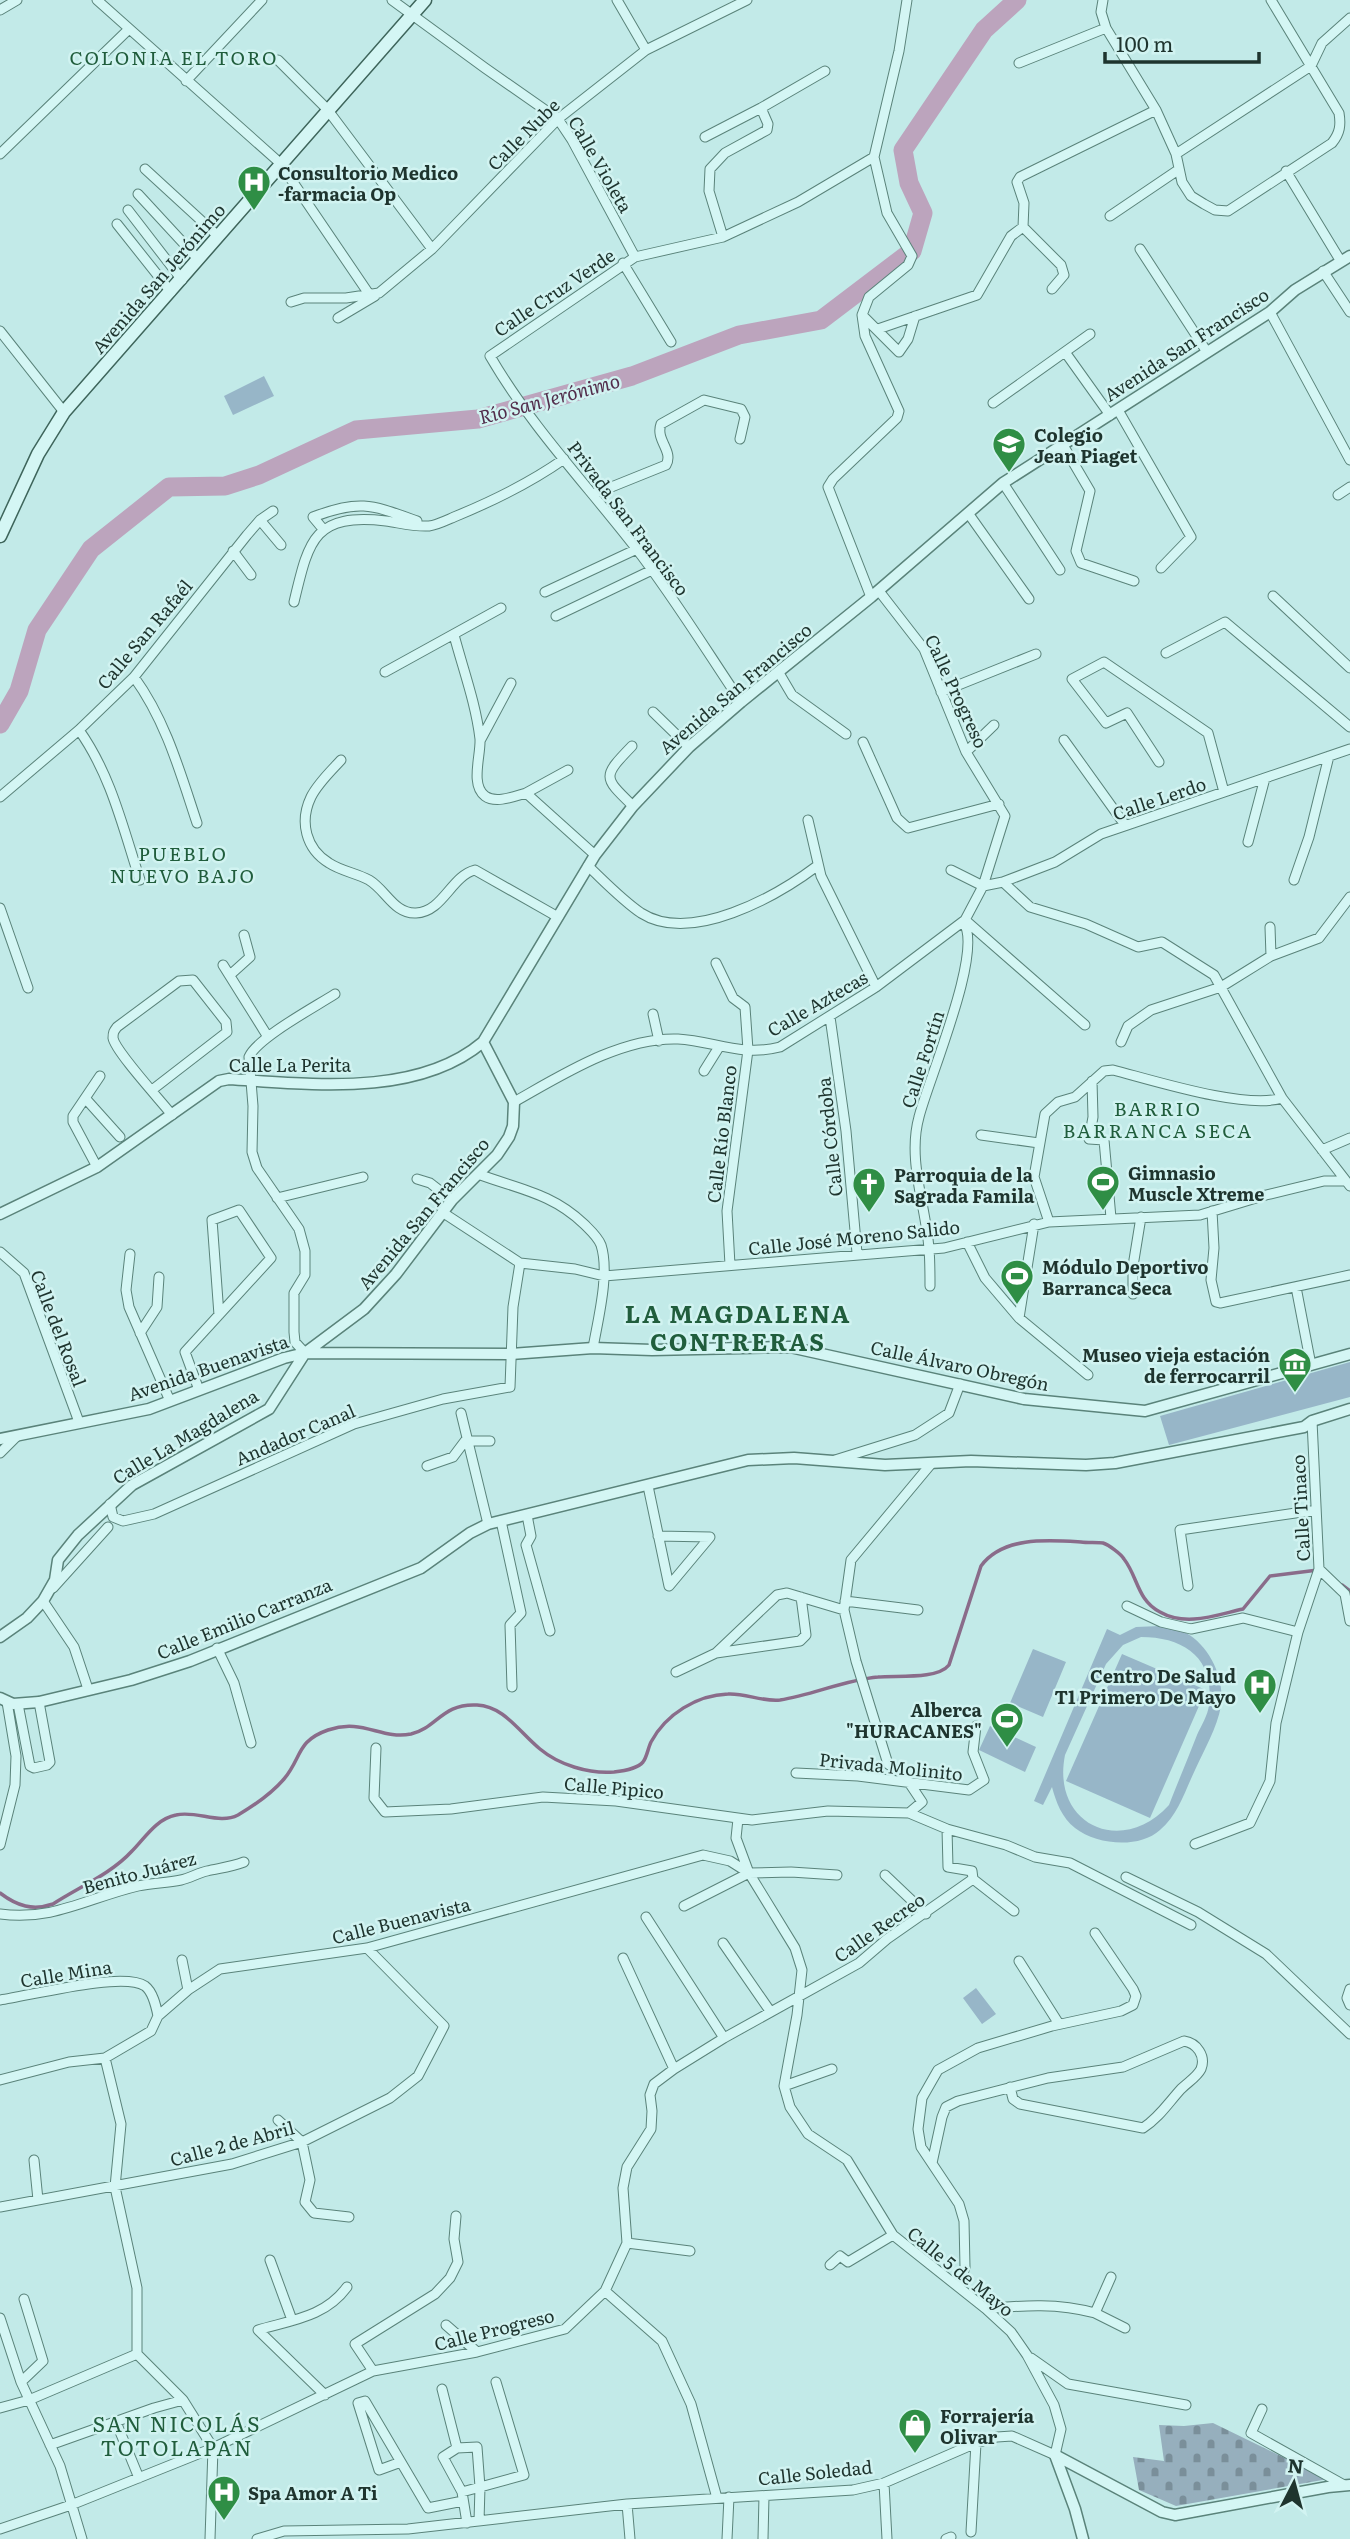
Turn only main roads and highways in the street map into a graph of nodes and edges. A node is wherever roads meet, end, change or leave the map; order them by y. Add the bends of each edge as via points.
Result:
1 (425, 0) edge
2 (0, 536) edge

1 - 2 main road, Avenida San Jerónimo via 65,412 38,454

